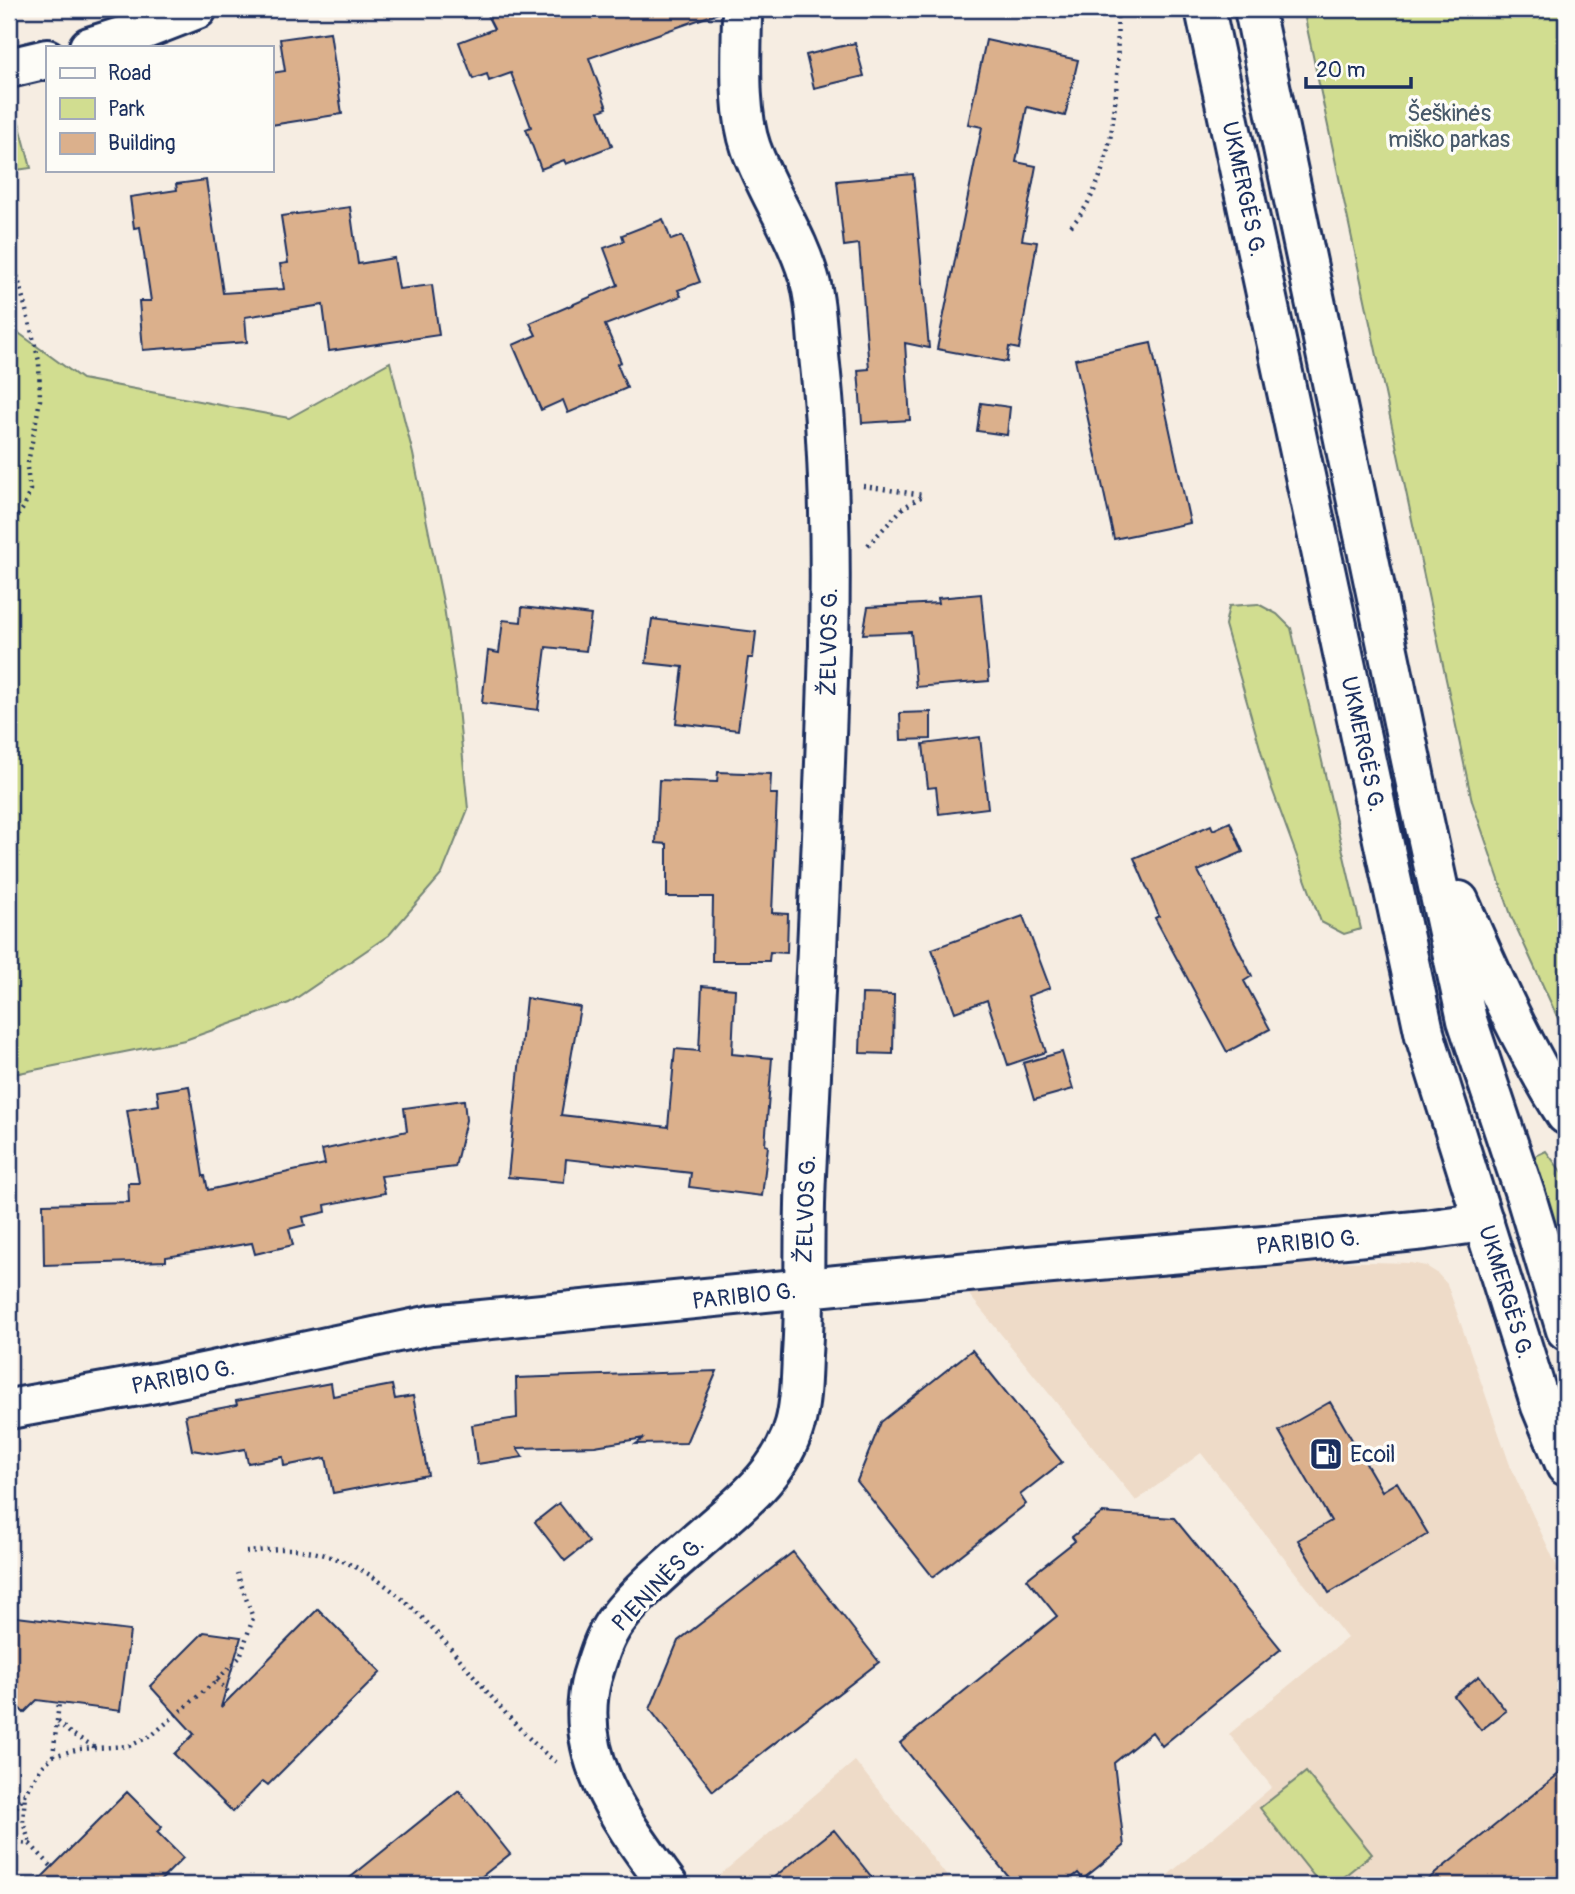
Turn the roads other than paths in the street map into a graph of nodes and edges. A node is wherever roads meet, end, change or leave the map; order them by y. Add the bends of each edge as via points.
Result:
1 (197, 9) edge
2 (742, 9) edge
3 (1205, 9) edge
4 (1254, 9) edge
5 (92, 46) edge
6 (46, 59) edge
7 (9, 68) edge
8 (1420, 803) junction
9 (1566, 1115) edge
10 (1484, 1222) junction
11 (804, 1290) junction
12 (1566, 1330) edge
13 (9, 1409) edge
14 (1566, 1466) edge
15 (668, 1885) edge

1 - 5 main road
2 - 11 main road, ŽELVOS G. via 741,83 749,141 811,285 829,460 822,875
3 - 10 main road, UKMERGĖS G. via 1426,1036
4 - 8 main road, UKMERGĖS G.
6 - 7 main road
8 - 9 main road via 1491,974
8 - 12 main road, UKMERGĖS G. via 1467,1020
10 - 11 main road, PARIBIO G.
10 - 14 main road, UKMERGĖS G. via 1541,1406
11 - 13 main road, PARIBIO G. via 431,1325
11 - 15 main road, PIENINĖS G. via 800,1397 788,1444 752,1494 615,1622 590,1687 590,1749 602,1785

